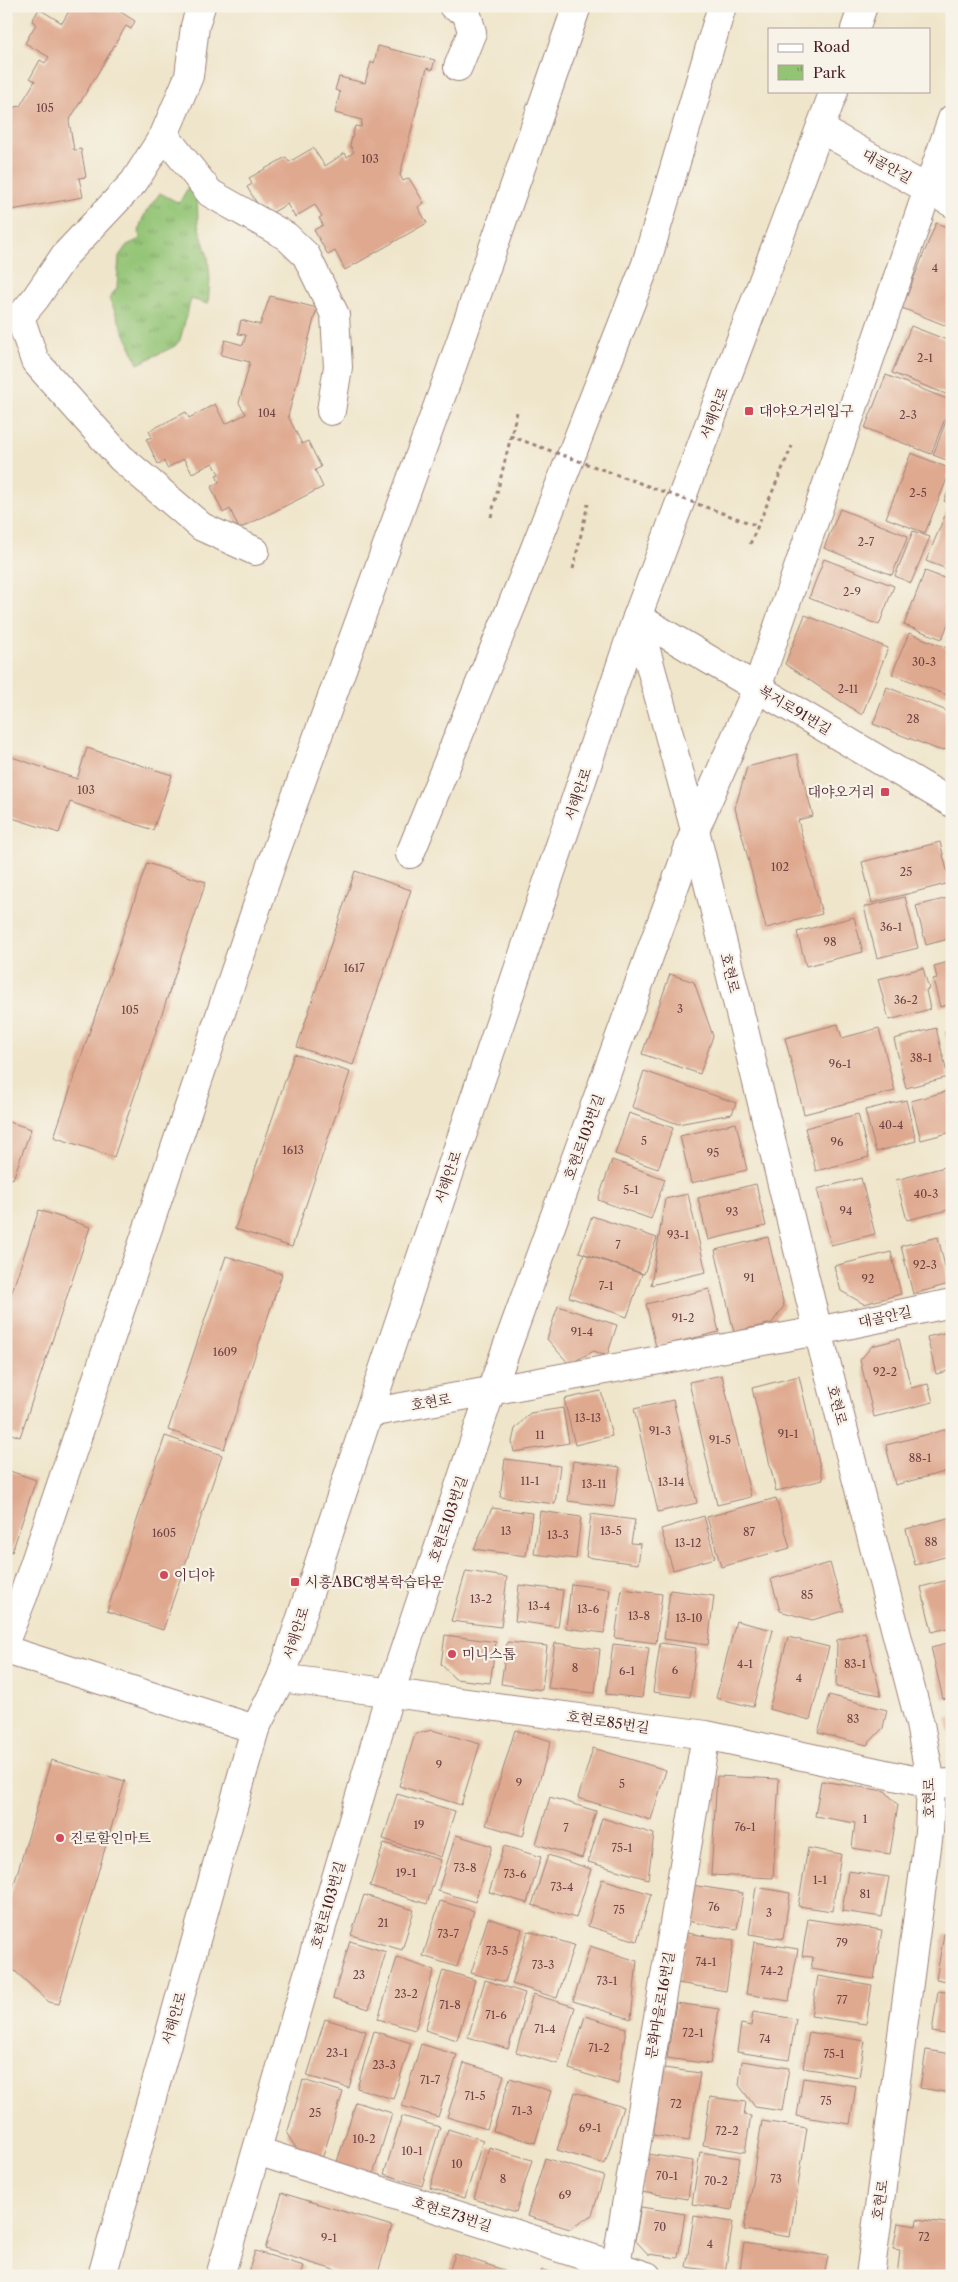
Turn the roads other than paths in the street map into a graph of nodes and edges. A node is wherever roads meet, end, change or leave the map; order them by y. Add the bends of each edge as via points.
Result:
1 (201, 6) edge
2 (453, 6) edge
3 (577, 6) edge
4 (722, 6) edge
5 (863, 6) edge
6 (856, 28) edge
7 (458, 67) dead end
8 (834, 92) edge
9 (952, 119) edge
10 (821, 129) junction
11 (164, 135) junction
12 (927, 189) junction
13 (952, 203) edge
14 (13, 317) edge
15 (331, 411) dead end
16 (255, 551) dead end
17 (637, 617) junction
18 (757, 688) junction
19 (952, 803) edge
20 (695, 830) junction
21 (410, 854) dead end
22 (952, 1303) edge
23 (818, 1331) junction
24 (492, 1391) junction
25 (368, 1413) junction
26 (6, 1639) edge
27 (6, 1650) edge
28 (281, 1678) junction
29 (390, 1692) junction
30 (255, 1729) junction
31 (706, 1734) junction
32 (942, 1783) edge
33 (258, 2151) junction
34 (615, 2271) edge
35 (102, 2276) edge
36 (220, 2276) edge
37 (647, 2276) edge
38 (870, 2276) edge

1 - 11 street via 195,26 189,76
2 - 7 street via 466,11 472,32
3 - 26 street via 450,372 272,862
4 - 21 street via 646,264 528,566
5 - 6 street
8 - 10 street, 서해안로
9 - 12 street, 호현로103번길
10 - 12 street, 대골안길
10 - 17 street, 서해안로
11 - 14 street via 134,182 65,255 35,299
11 - 15 street via 210,193 286,236 306,254 334,315 338,367
12 - 13 street, 대골안길
12 - 18 street, 호현로103번길
14 - 16 street via 35,361 121,458 202,527
17 - 18 street, 복지로91번길
17 - 20 street, 호현로
17 - 25 street, 서해안로
18 - 19 street, 복지로91번길
18 - 20 street, 호현로103번길
20 - 23 street, 호현로
20 - 24 street, 호현로103번길
22 - 23 street, 대골안길
23 - 24 street, 호현로
23 - 32 street, 호현로 via 920,1724
24 - 25 street, 호현로
24 - 29 street, 호현로103번길
25 - 28 street, 서해안로
27 - 30 street
28 - 29 street, 호현로85번길
28 - 30 street, 서해안로
29 - 31 street, 호현로85번길
29 - 33 street, 호현로103번길
30 - 35 street, 서해안로
31 - 32 street, 호현로85번길
31 - 34 street, 문화마을로16번길
32 - 38 street, 호현로 via 929,1832
33 - 34 street, 호현로73번길
33 - 36 street, 호현로103번길
34 - 37 street, 호현로73번길

